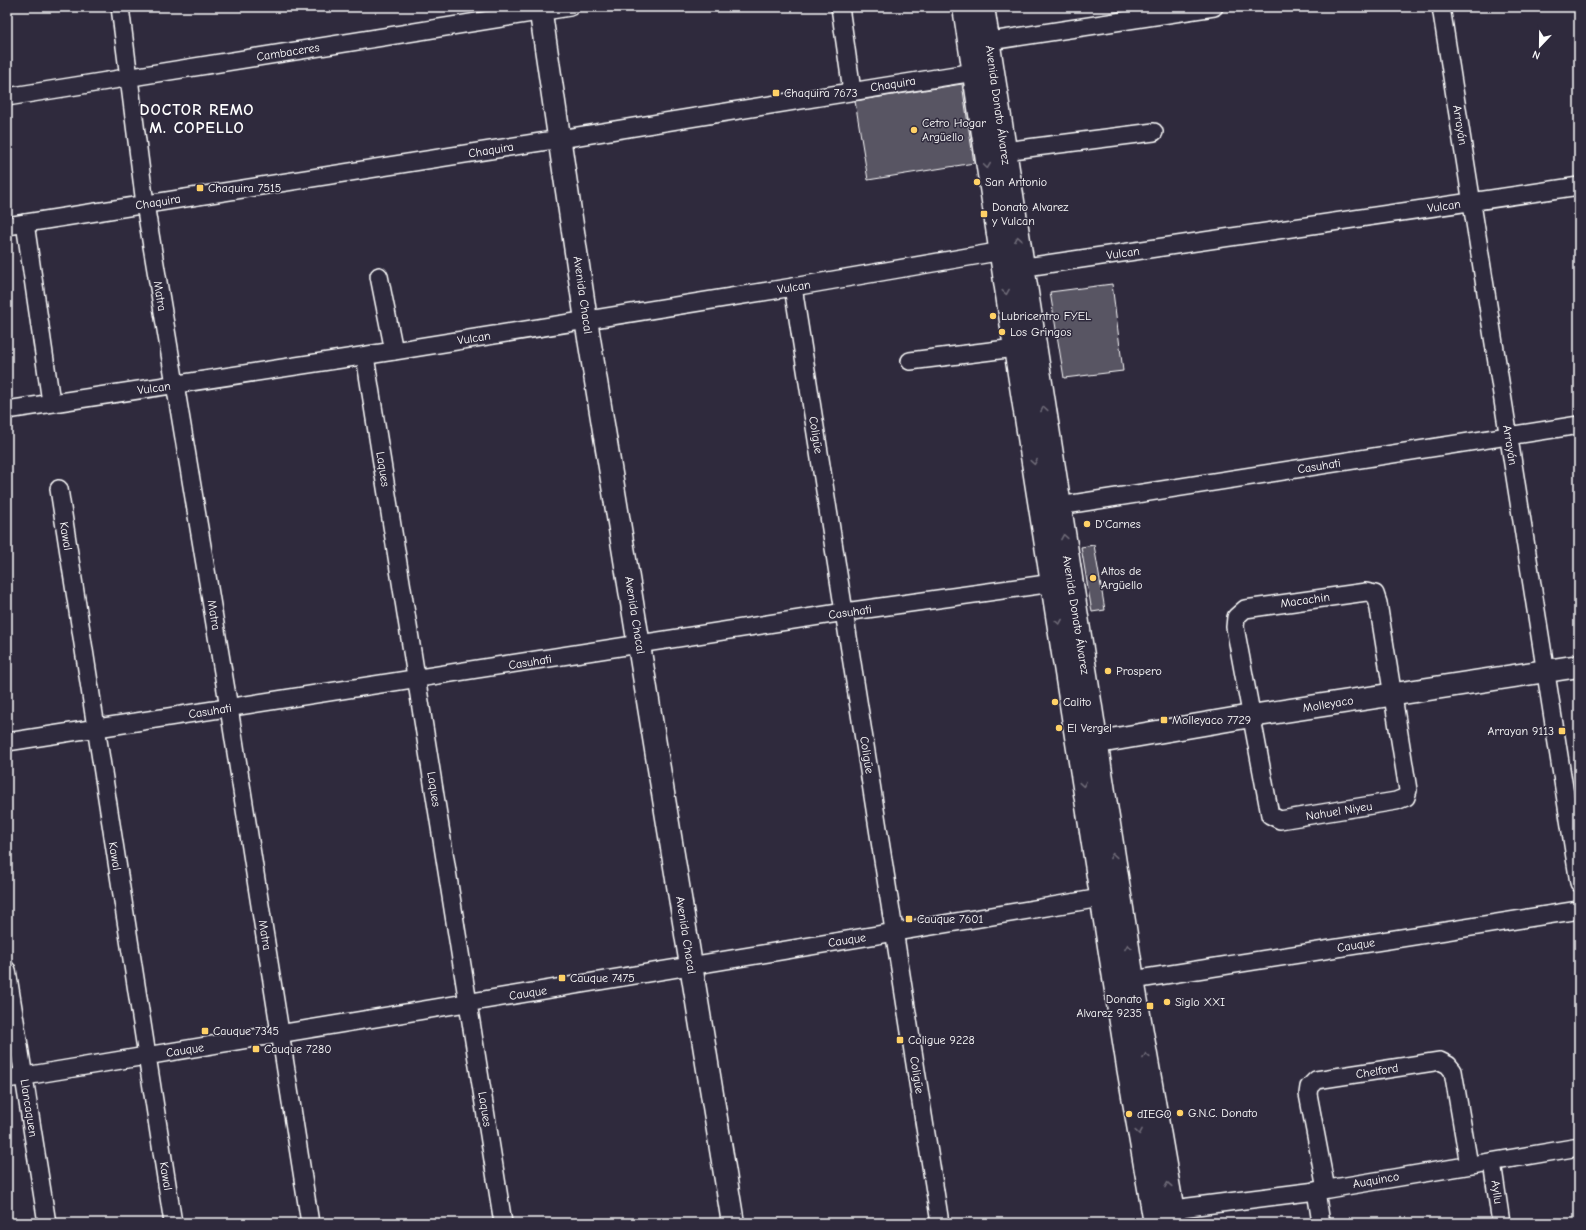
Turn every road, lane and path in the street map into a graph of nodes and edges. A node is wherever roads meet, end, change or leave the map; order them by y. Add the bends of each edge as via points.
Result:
1 (120, 7) edge
2 (570, 7) edge
3 (840, 7) edge
4 (964, 7) edge
5 (983, 7) edge
6 (1214, 7) edge
7 (1441, 7) edge
8 (541, 9) edge
9 (979, 43) junction
10 (974, 72) junction
11 (130, 77) junction
12 (852, 91) junction
13 (7, 97) edge
14 (1154, 132) dead end
15 (560, 139) junction
16 (1004, 151) junction
17 (1579, 186) edge
18 (1472, 202) junction
19 (145, 204) junction
20 (25, 223) junction
21 (7, 226) edge
22 (1000, 253) junction
23 (1022, 265) junction
24 (379, 276) dead end
25 (793, 287) junction
26 (586, 320) junction
27 (1015, 348) junction
28 (394, 351) junction
29 (365, 356) junction
30 (910, 361) dead end
31 (175, 385) junction
32 (51, 402) junction
33 (7, 410) edge
34 (1579, 425) edge
35 (1509, 436) junction
36 (59, 489) dead end
37 (1059, 506) junction
38 (1053, 583) junction
39 (844, 612) junction
40 (640, 644) junction
41 (1579, 666) edge
42 (1546, 671) junction
43 (417, 679) junction
44 (1394, 694) junction
45 (229, 708) junction
46 (1251, 716) junction
47 (95, 728) junction
48 (7, 742) edge
49 (1086, 744) junction
50 (1579, 883) edge
51 (1110, 896) junction
52 (1579, 910) edge
53 (894, 932) junction
54 (691, 966) junction
55 (7, 970) edge
56 (1133, 980) junction
57 (468, 1003) junction
58 (280, 1034) junction
59 (147, 1056) junction
60 (24, 1076) junction
61 (7, 1079) edge
62 (1579, 1147) edge
63 (1492, 1162) junction
64 (1469, 1165) junction
65 (1321, 1190) junction
66 (1161, 1220) edge
67 (47, 1223) edge
68 (173, 1223) edge
69 (310, 1223) edge
70 (503, 1223) edge
71 (733, 1223) edge
72 (940, 1223) edge
73 (1321, 1223) edge
74 (1501, 1223) edge

1 - 11 street, Matra
2 - 8 street, Cambaceres
3 - 12 street
4 - 9 main road, Avenida Donato Álvarez
5 - 9 main road, Avenida Donato Álvarez
6 - 9 street
7 - 18 street, Arrayán
8 - 11 street, Cambaceres
8 - 15 main road, Avenida Chacal
9 - 10 main road, Avenida Donato Álvarez
9 - 16 main road, Avenida Donato Álvarez
10 - 12 street, Chaquira
10 -> 22 main road, Avenida Donato Álvarez
11 - 13 street, Cambaceres
11 - 19 street, Matra
12 - 15 street, Chaquira
14 - 16 street
15 - 19 street, Chaquira
15 - 26 main road, Avenida Chacal
23 -> 16 main road, Avenida Donato Álvarez
17 - 18 street, Vulcan
18 - 23 street, Vulcan via 1033,266
18 - 35 street, Arrayán
19 - 20 street, Chaquira
19 - 31 street, Matra
20 - 21 street, Chaquira
20 - 32 street
22 - 23 street, Vulcan
22 - 25 street, Vulcan
22 -> 27 main road, Avenida Donato Álvarez
37 -> 23 main road, Avenida Donato Álvarez
24 - 28 street
25 - 26 street, Vulcan
25 - 39 street, Coligüe
26 - 28 street, Vulcan
26 - 40 main road, Avenida Chacal
27 - 30 street
27 -> 38 main road, Avenida Donato Álvarez
28 - 29 street, Vulcan
29 - 31 street, Vulcan
29 - 43 street, Laques
31 - 32 street, Vulcan
31 - 45 street, Matra
32 - 33 street, Vulcan
34 - 35 street, Casuhati
35 - 37 street, Casuhati
35 - 42 street, Arrayán
36 - 47 street, Kawal
49 -> 37 main road, Avenida Donato Álvarez
38 - 39 street, Casuhati
38 -> 49 main road, Avenida Donato Álvarez
39 - 40 street, Casuhati
39 - 53 street, Coligüe
40 - 43 street, Casuhati
40 - 54 main road, Avenida Chacal
41 - 42 main road, Molleyaco
42 - 44 main road, Molleyaco
42 - 50 street, Arrayán
43 - 45 street, Casuhati
43 - 57 street, Laques
44 - 46 main road, Molleyaco
44 - 46 street, Nahuel Niyeu via 1408,790 1406,797 1396,801 1280,820 1270,815
44 - 46 street, Macachin via 1375,594 1366,592 1245,609 1236,617 1235,627
45 - 47 street, Casuhati
45 - 58 street, Matra
46 - 49 main road, Molleyaco
47 - 48 street, Casuhati
47 - 59 street, Kawal
49 - 51 main road, Avenida Donato Álvarez
51 - 53 street, Cauque
56 -> 51 main road, Avenida Donato Álvarez
51 -> 66 main road, Avenida Donato Álvarez via 1128,1068
52 - 56 street, Cauque
53 - 54 street, Cauque
53 - 72 street, Coligüe
54 - 57 street, Cauque
54 - 71 main road, Avenida Chacal
55 - 60 street, Llancaquen
66 -> 56 main road, Avenida Donato Álvarez
57 - 58 street, Cauque
57 - 70 street, Laques
58 - 59 street, Cauque
58 - 69 street, Matra
59 - 60 street, Cauque
59 - 68 street, Kawal
60 - 61 street, Cauque
60 - 67 street, Llancaquen
62 - 63 street, Auquinco
63 - 64 street, Auquinco
63 - 74 street, Ayllu
64 - 65 street, Auquinco
64 - 65 street, Chelford via 1453,1071 1448,1065 1440,1061 1316,1080 1309,1087 1308,1094
65 - 66 street, Auquinco
65 - 73 street

